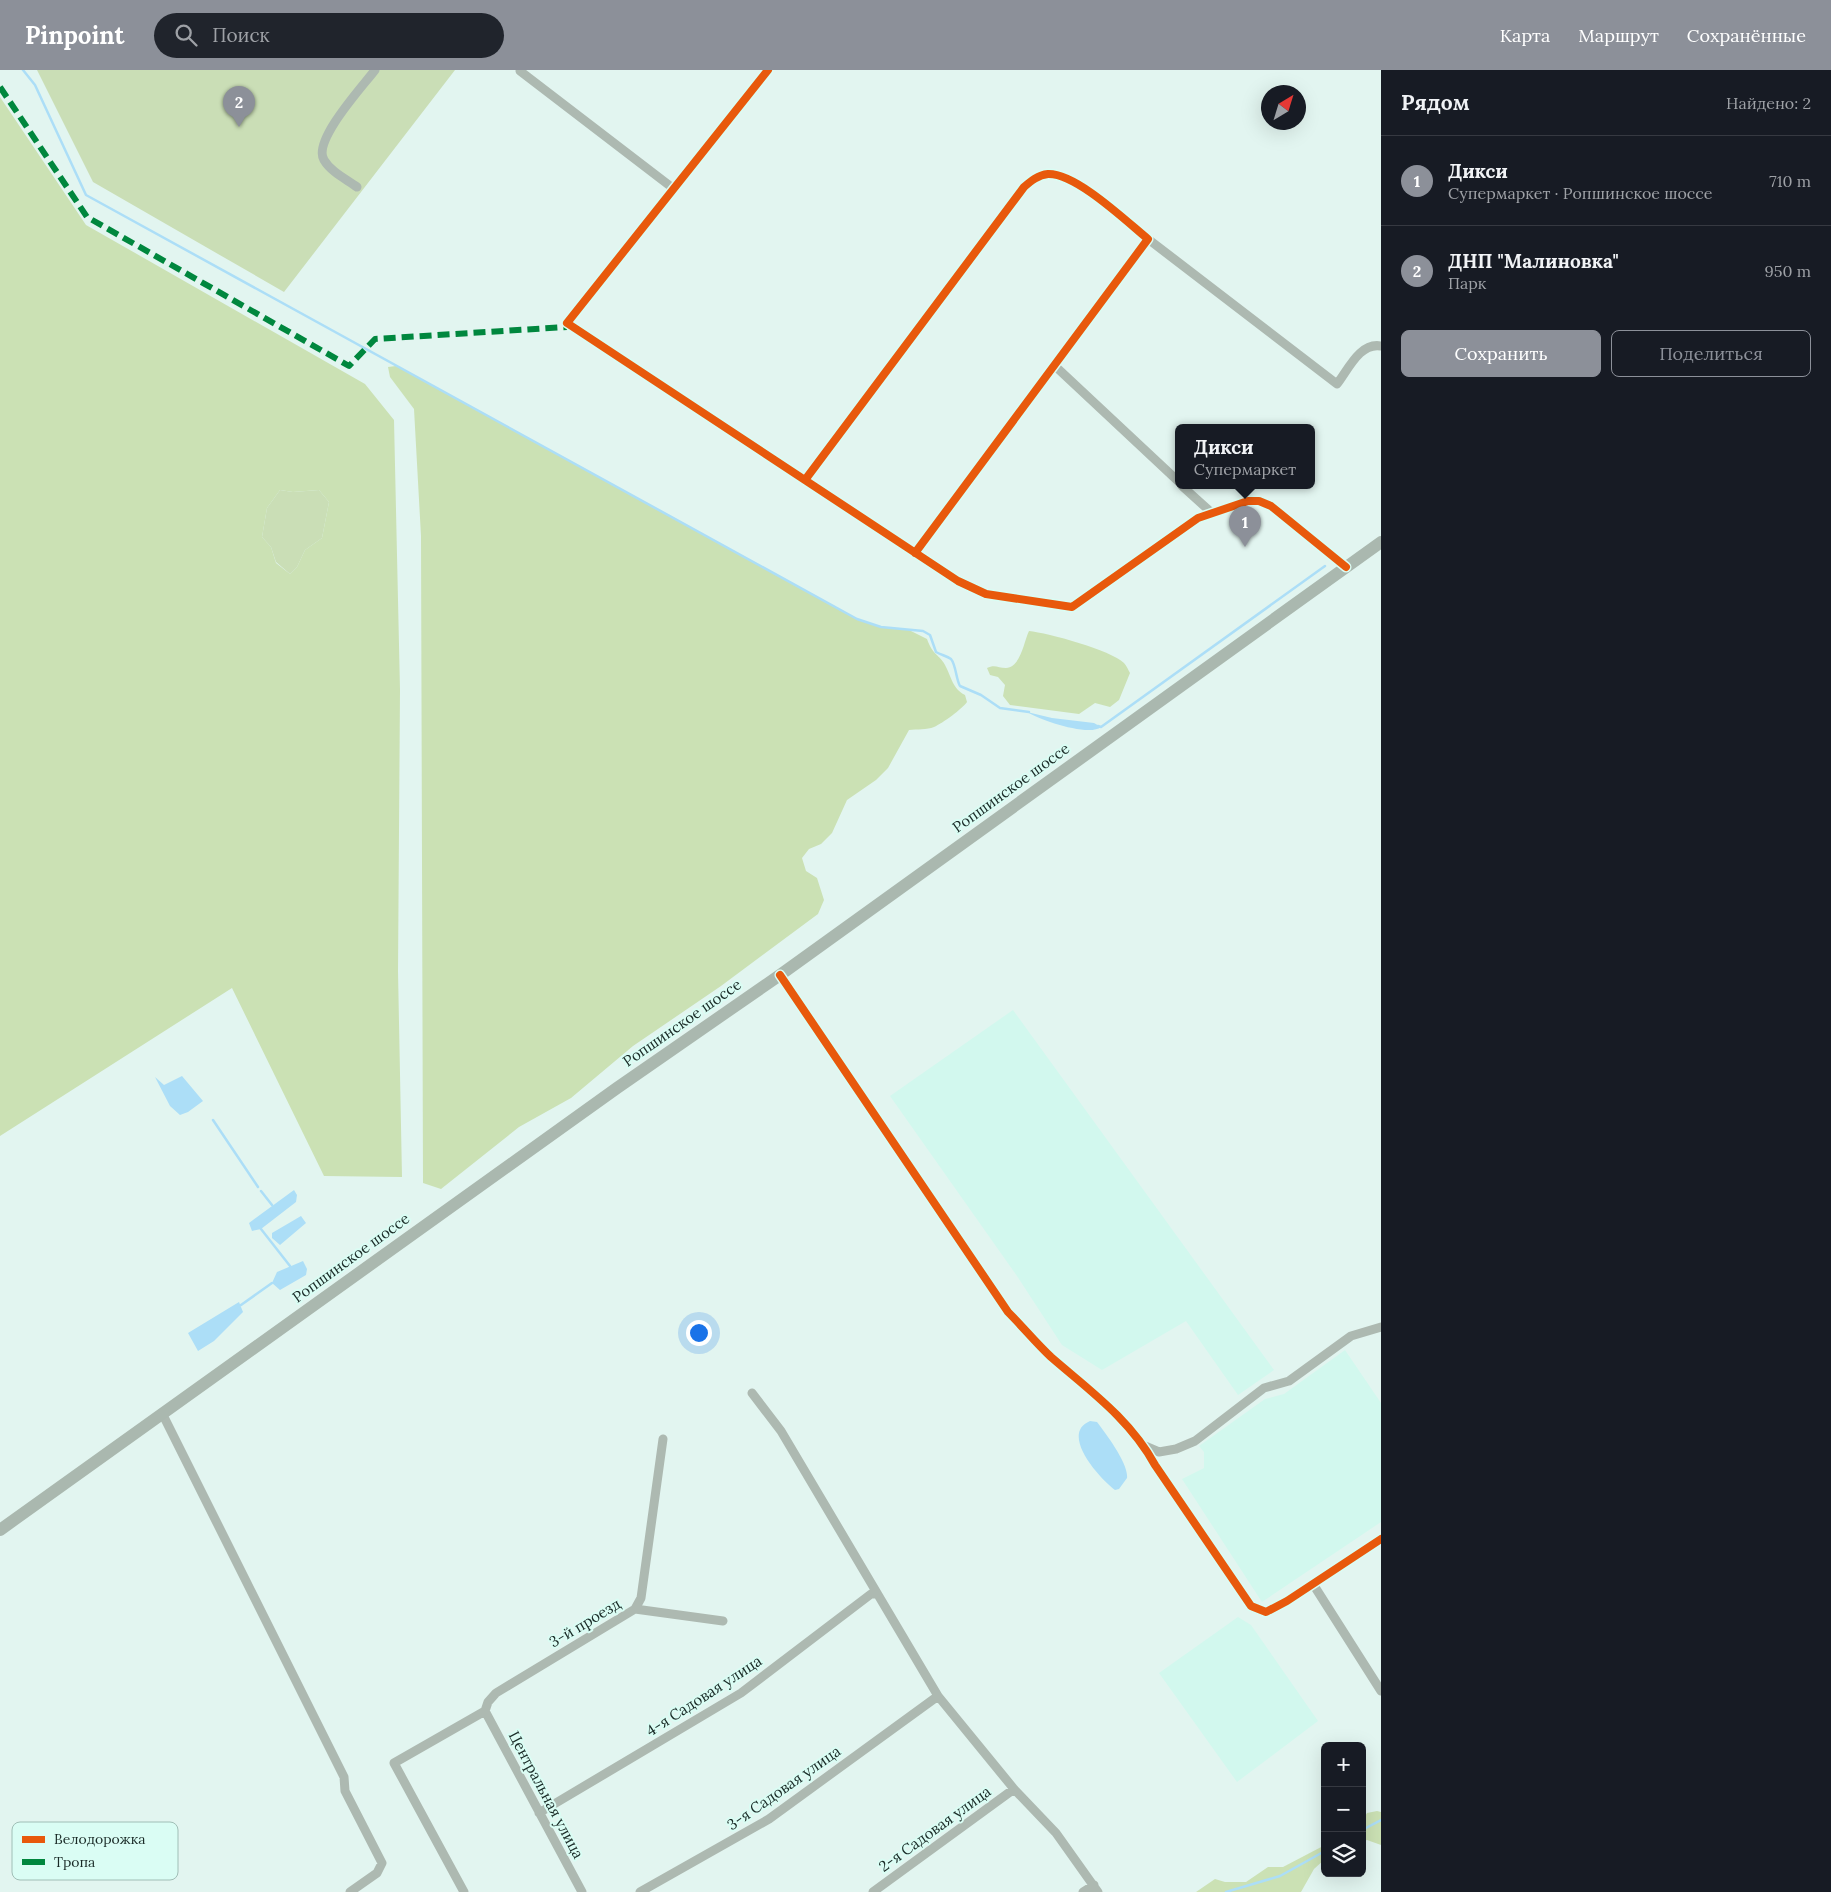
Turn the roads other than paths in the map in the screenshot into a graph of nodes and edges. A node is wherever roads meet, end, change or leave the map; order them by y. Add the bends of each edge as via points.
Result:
1 (768, 70) edge
2 (372, 71) edge
3 (520, 71) edge
4 (357, 187) dead end
5 (674, 189) junction
6 (1148, 239) junction
7 (1381, 346) edge
8 (1055, 366) junction
9 (1175, 478) edge
10 (805, 480) junction
11 (1185, 489) edge
12 (1212, 513) junction
13 (1381, 542) edge
14 (915, 553) junction
15 (1346, 568) junction
16 (780, 975) junction
17 (1381, 1327) edge
18 (752, 1393) dead end
19 (162, 1413) junction
20 (663, 1439) dead end
21 (1145, 1446) junction
22 (0, 1530) edge
23 (1379, 1540) edge
24 (1313, 1584) junction
25 (877, 1594) junction
26 (634, 1609) junction
27 (723, 1621) dead end
28 (1381, 1690) edge
29 (938, 1696) junction
30 (485, 1710) junction
31 (1014, 1789) junction
32 (540, 1813) junction
33 (1096, 1888) edge
34 (350, 1892) edge
35 (464, 1892) edge
36 (582, 1892) edge
37 (640, 1892) edge
38 (873, 1892) edge
39 (1084, 1892) edge

1 - 5 street
2 - 4 street via 326,134 321,148 323,160
3 - 5 street
5 - 10 street via 567,324
6 - 7 street via 1337,384 1362,350
6 - 8 street
6 - 10 street via 1080,186 1061,176 1047,174 1033,179 1018,194
8 - 9 street
8 - 14 street
10 - 14 street
11 - 12 street
12 - 14 street via 1198,518 1072,608 986,594 958,581
12 - 15 street via 1248,501 1259,501 1271,506
13 - 15 main road, Ропшинское шоссе
15 - 16 main road, Ропшинское шоссе
16 - 19 main road, Ропшинское шоссе
16 - 21 street via 1008,1312 1050,1356 1087,1385
17 - 21 street via 1351,1336 1289,1381 1264,1388 1195,1441 1159,1452
18 - 25 street via 781,1431
19 - 22 main road, Ропшинское шоссе
19 - 34 street via 344,1777 345,1791 382,1864 378,1873
20 - 26 street, 3-й проезд via 641,1598
21 - 24 street via 1251,1606 1266,1612
23 - 24 street
24 - 28 street
25 - 29 street
25 - 32 street, 4-я Садовая улица via 871,1594 741,1693
26 - 27 street
26 - 30 street, 3-й проезд via 496,1693
29 - 31 street
29 - 37 street, 3-я Садовая улица via 768,1819
30 - 32 street, Центральная улица
30 - 35 street via 394,1763
31 - 33 street via 1056,1833
31 - 38 street, 2-я Садовая улица
32 - 36 street, Центральная улица
33 - 39 street

